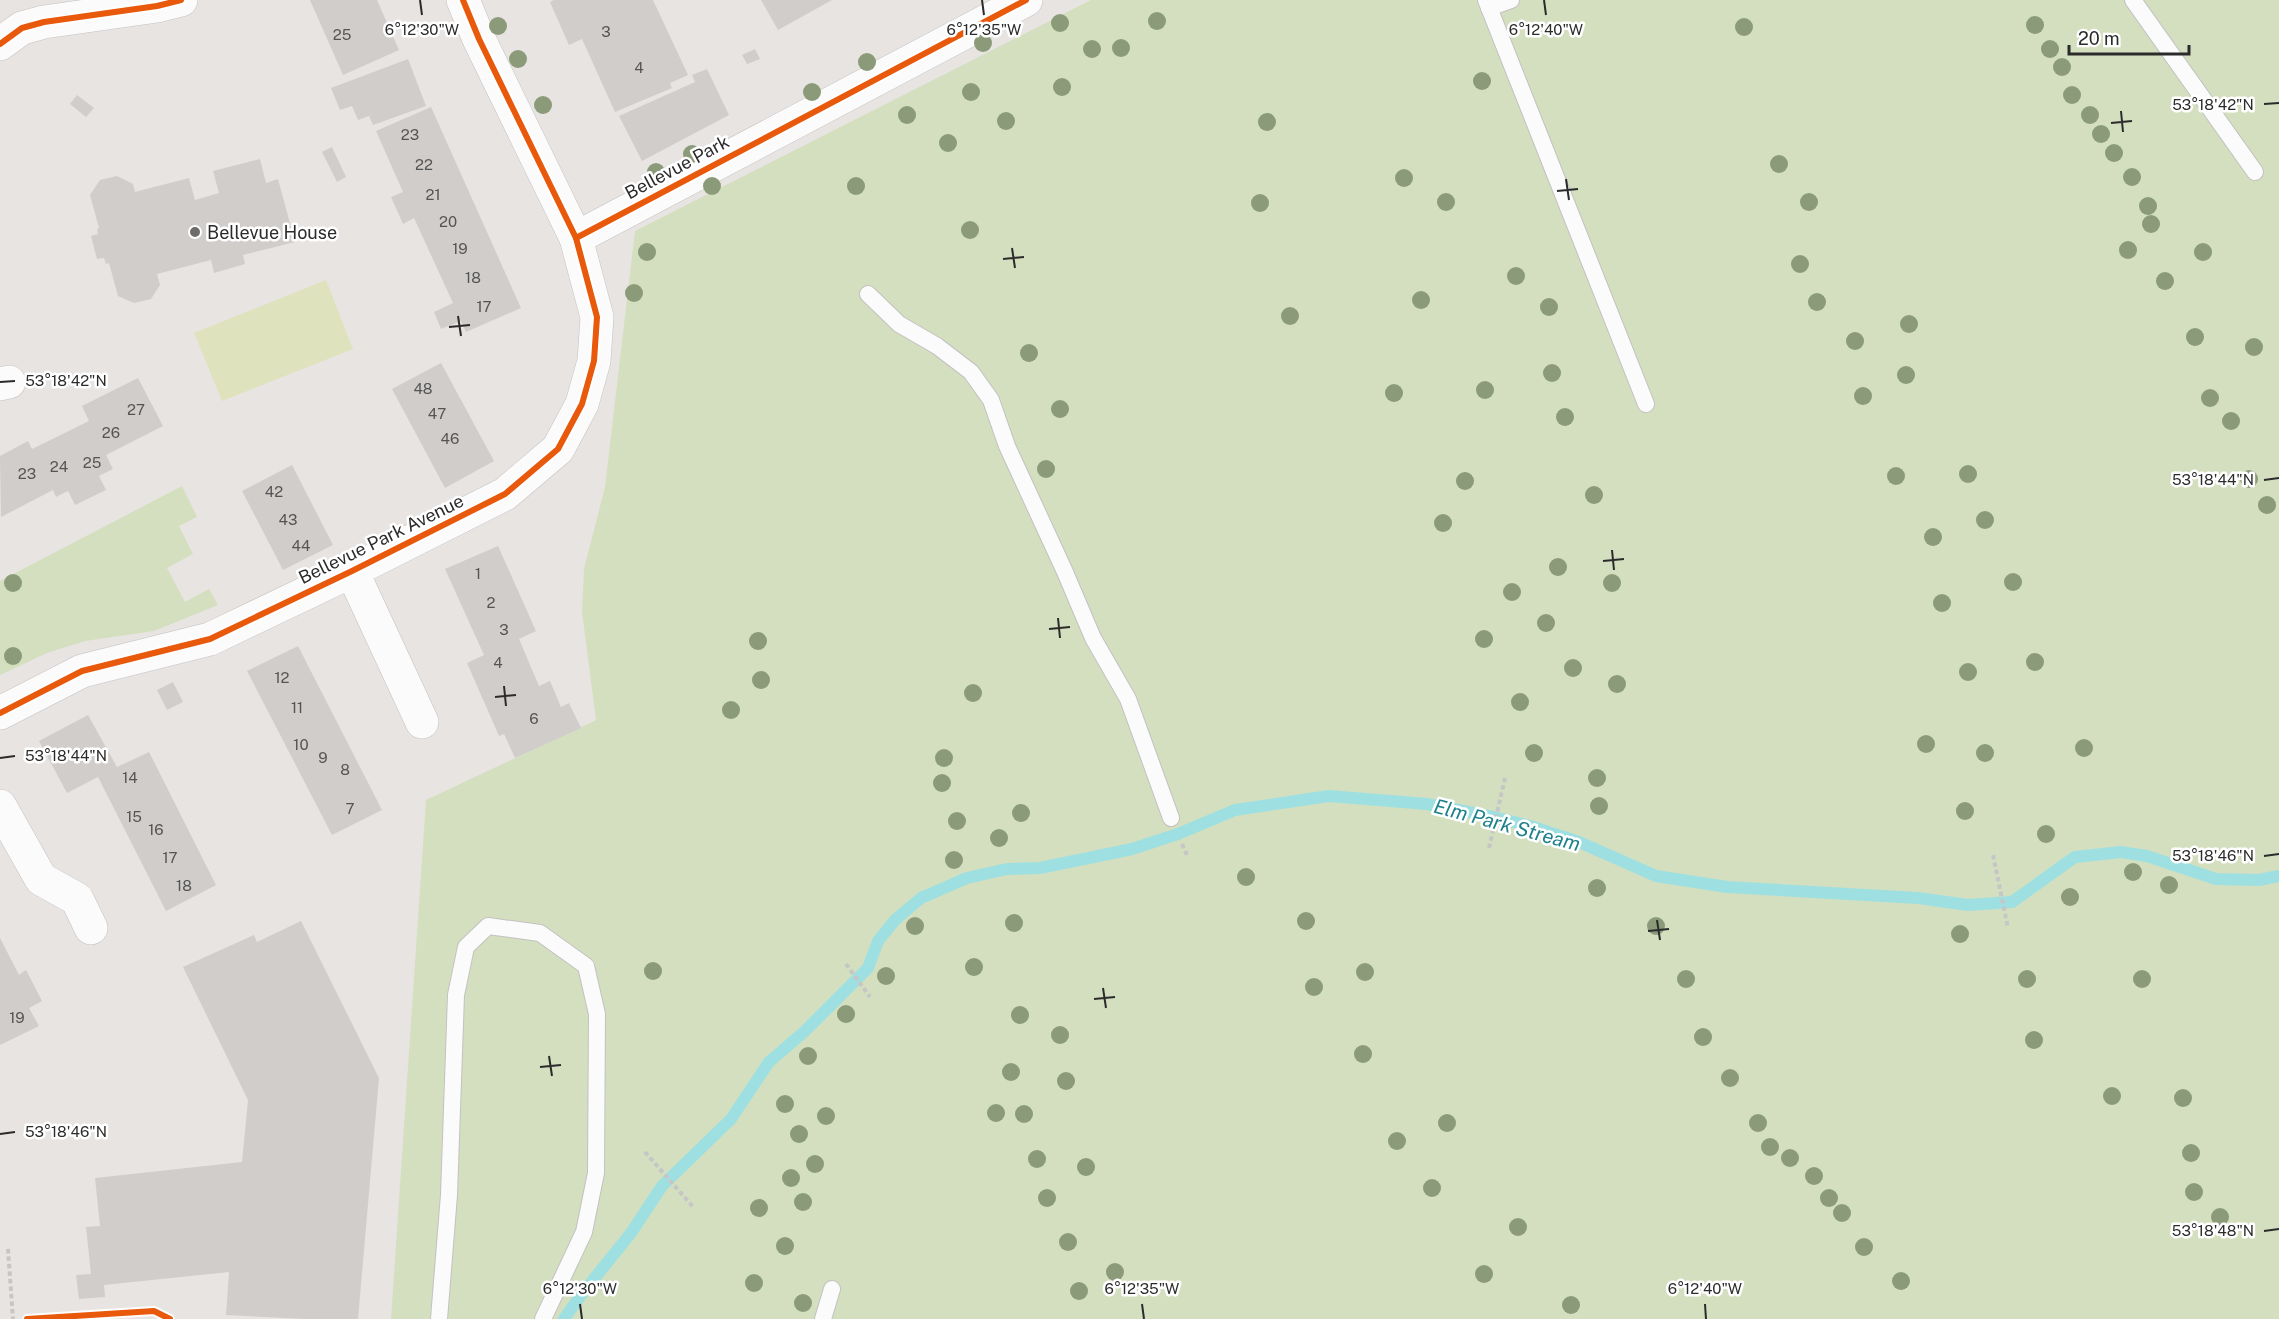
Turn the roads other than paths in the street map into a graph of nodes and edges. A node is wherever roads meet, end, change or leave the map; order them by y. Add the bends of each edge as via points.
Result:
1 (182, 0) edge
2 (463, 0) edge
3 (1026, 0) edge
4 (1511, 0) edge
5 (2133, 0) edge
6 (1487, 4) edge
7 (0, 44) edge
8 (2255, 172) dead end
9 (576, 238) junction
10 (868, 294) dead end
11 (1646, 404) dead end
12 (352, 571) junction
13 (0, 713) edge
14 (422, 722) dead end
15 (0, 806) edge
16 (1171, 818) dead end
17 (91, 928) dead end
18 (832, 1289) dead end
19 (439, 1319) edge
20 (543, 1319) edge
21 (823, 1319) edge

1 - 7 street via 44,22 22,28
2 - 9 street
3 - 9 street, Bellevue Park
4 - 6 lane
5 - 8 lane
6 - 11 lane
9 - 12 street, Bellevue Park Avenue via 597,318 594,361 582,404 558,449 505,494
10 - 16 lane via 899,324 971,372 991,400 1007,446 1093,638 1128,699
12 - 13 street, Bellevue Park Avenue via 210,639 82,671
12 - 14 street, Bellevue Park Avenue
15 - 17 street via 41,879 77,899
18 - 21 lane
19 - 20 lane via 449,1195 456,995 466,947 488,926 540,933 586,966 597,1014 596,1173 584,1232

